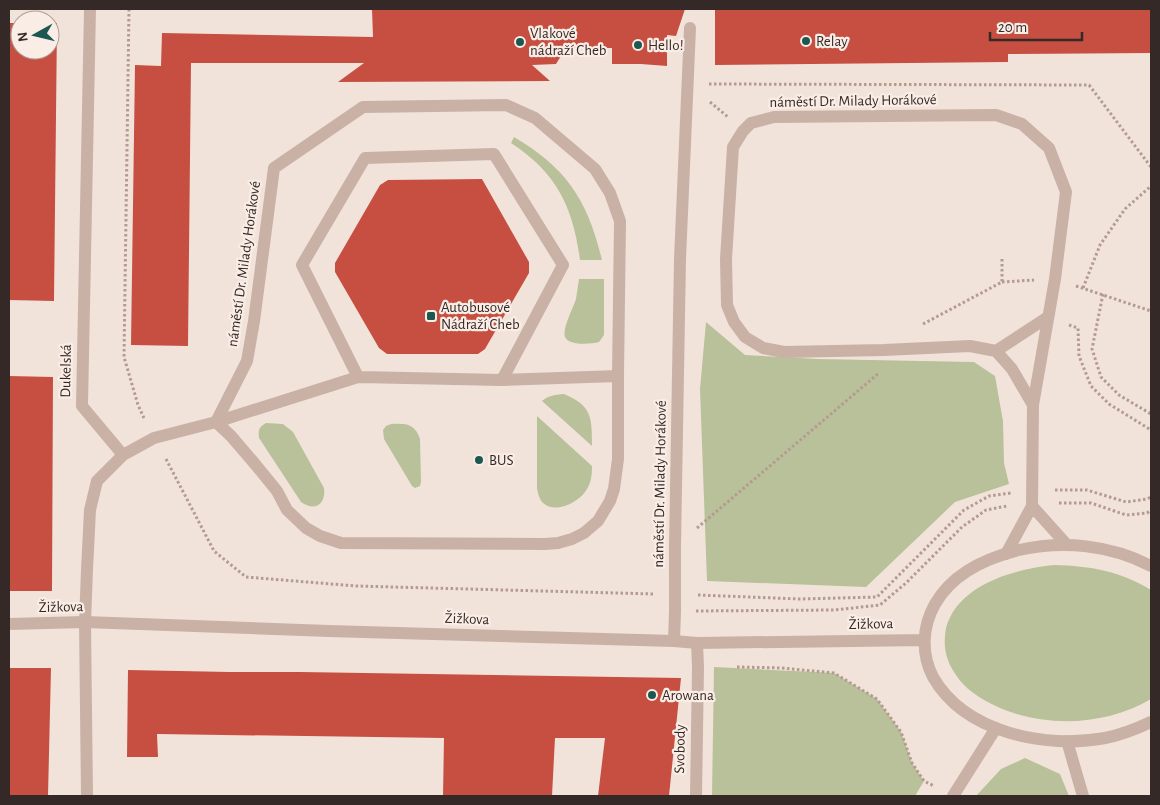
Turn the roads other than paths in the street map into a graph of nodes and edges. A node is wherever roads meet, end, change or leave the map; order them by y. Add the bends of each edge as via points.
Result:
1 (90, 9) edge
2 (690, 28) dead end
3 (1048, 317) junction
4 (996, 351) junction
5 (358, 376) junction
6 (618, 376) junction
7 (502, 380) junction
8 (1033, 405) junction
9 (216, 422) junction
10 (123, 455) junction
11 (1032, 504) junction
12 (1067, 545) junction
13 (1006, 554) junction
14 (1151, 566) edge
15 (86, 622) junction
16 (9, 624) edge
17 (924, 640) junction
18 (674, 641) junction
19 (697, 643) junction
20 (1151, 722) edge
21 (996, 728) junction
22 (1067, 741) junction
23 (87, 796) edge
24 (696, 796) edge
25 (953, 796) edge
26 (1084, 796) edge

1 - 10 street, Dukelská via 82,406
2 - 18 street, náměstí Dr. Milady Horákové via 680,259
3 - 4 street
3 - 4 street, náměstí Dr. Milady Horákové via 1066,192 1048,148 1022,124 996,115 774,117 750,123 734,147 726,259 726,305 745,337 763,348 784,352 970,346
3 - 8 street, náměstí Dr. Milady Horákové
4 - 8 street via 1012,369
5 - 7 street
5 - 7 street via 302,265 365,158 494,154 563,265
5 - 9 street
6 - 7 street
6 - 9 street, náměstí Dr. Milady Horákové via 618,459 610,501 598,521 584,533 558,543 341,543 320,536 287,510 277,491
6 - 9 street, náměstí Dr. Milady Horákové via 620,221 610,193 594,169 535,118 506,105 363,107 274,168 247,361
8 - 11 street, náměstí Dr. Milady Horákové
9 - 10 street via 154,438
10 - 15 street via 97,481 90,510
11 - 12 street
11 - 13 street, náměstí Dr. Milady Horákové
12 - 13 street
12 - 14 street via 1109,550
13 - 17 street via 965,572 947,588 936,602
15 - 16 street, Žižkova
15 - 18 street, Žižkova
15 - 23 street
17 - 19 street, Žižkova
17 - 21 street via 930,668 944,693 962,710
18 - 19 street, Žižkova
19 - 24 street, Svobody
20 - 22 street via 1105,738
21 - 22 street via 1042,740
21 - 25 street
22 - 26 street

